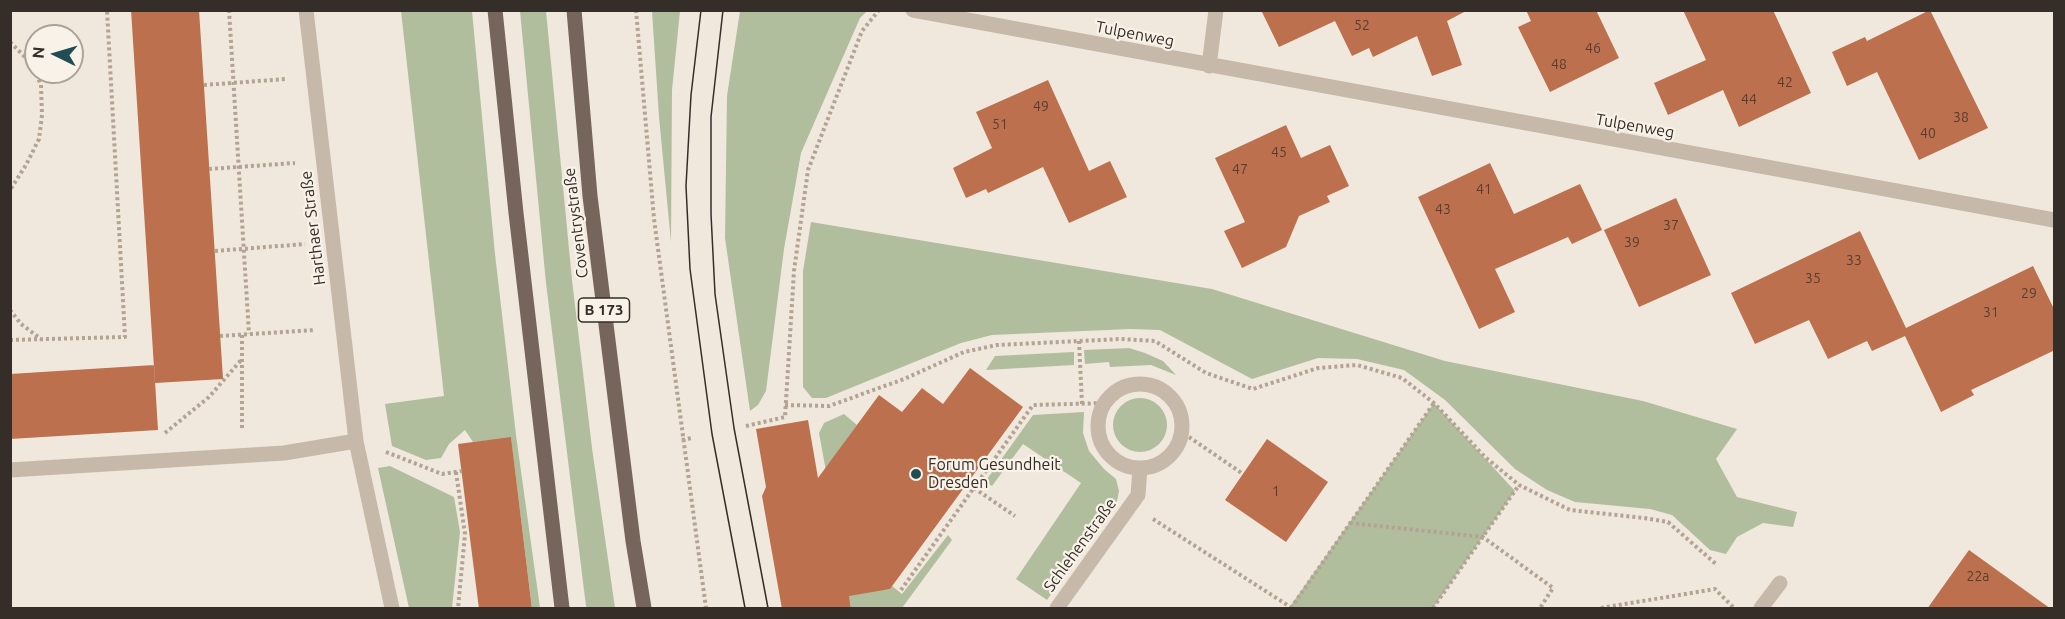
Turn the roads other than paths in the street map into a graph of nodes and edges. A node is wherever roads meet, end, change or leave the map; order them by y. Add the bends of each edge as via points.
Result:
1 (306, 10) edge
2 (495, 10) edge
3 (574, 10) edge
4 (913, 10) edge
5 (1216, 10) edge
6 (1209, 66) junction
7 (2055, 220) edge
8 (356, 441) junction
9 (1140, 468) junction
10 (10, 470) edge
11 (1780, 584) dead end
12 (392, 609) edge
13 (562, 609) edge
14 (644, 609) edge
15 (1057, 609) edge
16 (1761, 609) edge

1 - 8 street, Harthaer Straße
2 - 13 main road
3 - 14 main road, Coventrystraße / B 173 via 590,196
4 - 6 street, Tulpenweg
5 - 6 street
6 - 7 street, Tulpenweg
8 - 10 street via 284,453
8 - 12 street, Harthaer Straße
9 - 9 street via 1153,466 1174,450 1182,425 1173,400 1143,384 1112,394 1099,415 1098,428 1106,452 1127,466
9 - 15 street, Schlehenstraße via 1138,495
11 - 16 street

